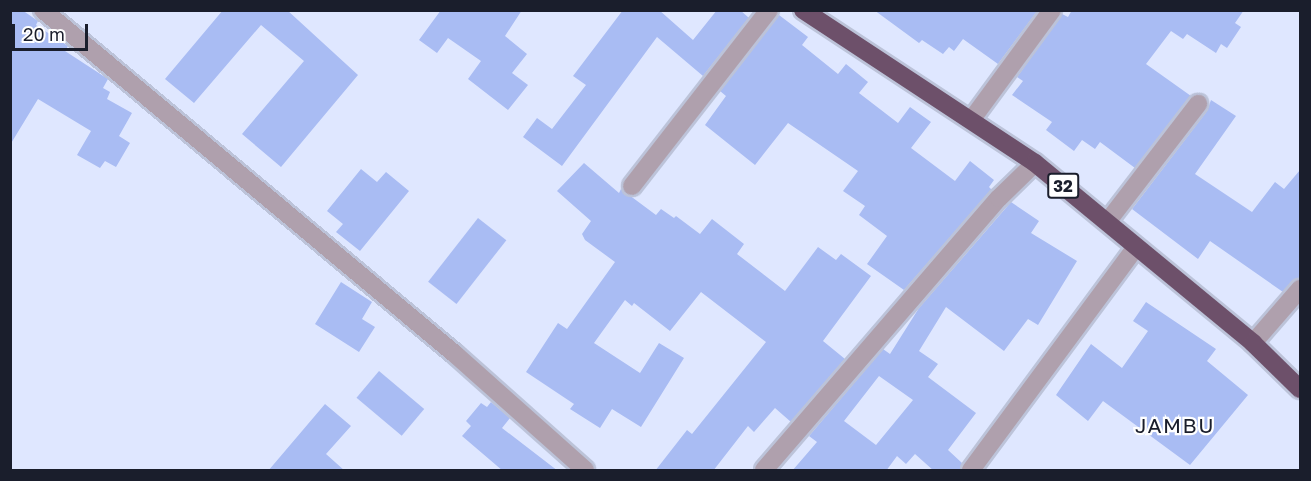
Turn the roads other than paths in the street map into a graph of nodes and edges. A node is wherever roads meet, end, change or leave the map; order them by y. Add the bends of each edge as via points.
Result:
1 (43, 10) edge
2 (769, 10) edge
3 (803, 10) edge
4 (1052, 10) edge
5 (1198, 104) dead end
6 (972, 119) junction
7 (1035, 163) junction
8 (632, 186) dead end
9 (1108, 221) junction
10 (1136, 247) junction
11 (1300, 289) edge
12 (1253, 343) junction
13 (1300, 389) edge
14 (585, 471) edge
15 (764, 471) edge
16 (971, 471) edge

1 - 14 street via 456,356
2 - 8 street
3 - 6 highway, 32
4 - 6 street
5 - 9 street
6 - 7 highway, 32
7 - 9 highway, 32
7 - 15 street via 999,198
9 - 10 highway, 32
10 - 12 highway, 32
10 - 16 street
11 - 12 street
12 - 13 highway, 32

